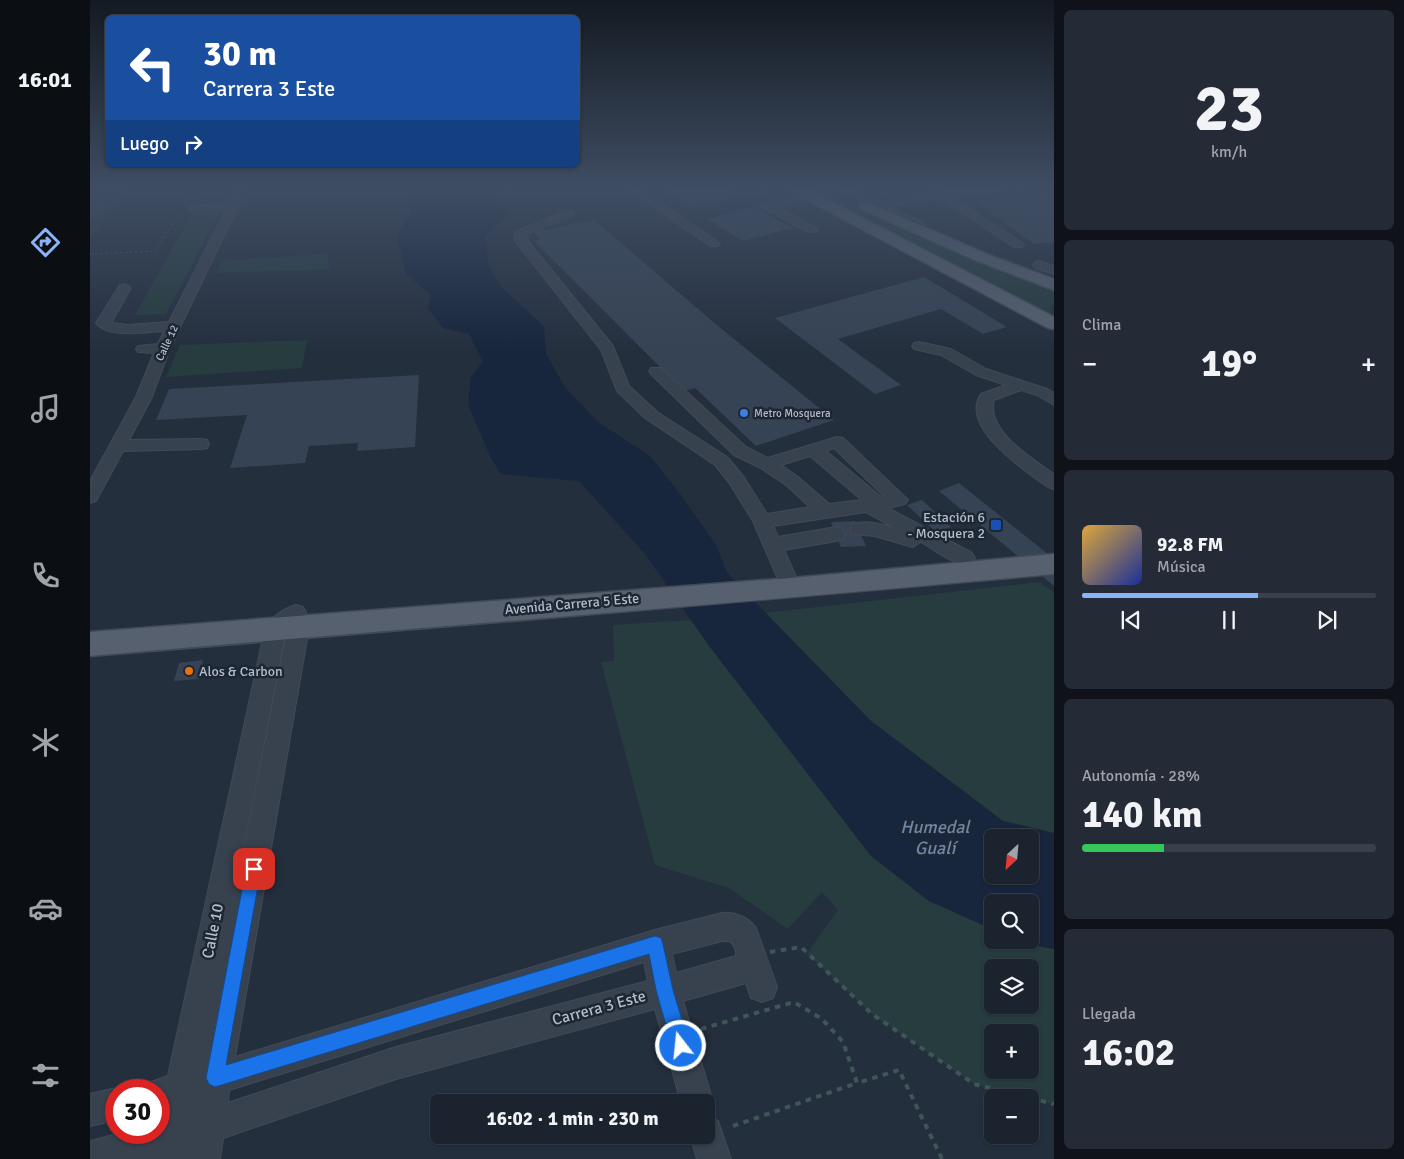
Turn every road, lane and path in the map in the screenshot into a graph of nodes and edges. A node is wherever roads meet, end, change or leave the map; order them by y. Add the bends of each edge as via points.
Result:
1 (161, 242) edge
2 (216, 242) edge
3 (522, 242) edge
4 (898, 242) edge
5 (946, 242) edge
6 (955, 242) edge
7 (1015, 242) edge
8 (1018, 244) dead end
9 (90, 254) edge
10 (983, 258) junction
11 (1039, 265) dead end
12 (1054, 270) edge
13 (1054, 285) edge
14 (125, 288) dead end
15 (1054, 324) edge
16 (174, 326) junction
17 (919, 346) dead end
18 (163, 348) junction
19 (143, 349) dead end
20 (656, 371) dead end
21 (1022, 385) junction
22 (1054, 400) edge
23 (201, 444) dead end
24 (119, 446) junction
25 (786, 458) junction
26 (768, 464) junction
27 (1054, 483) edge
28 (90, 498) edge
29 (873, 504) junction
30 (834, 510) junction
31 (762, 521) junction
32 (859, 529) dead end
33 (836, 534) dead end
34 (772, 545) junction
35 (1054, 550) edge
36 (960, 559) junction
37 (1054, 564) edge
38 (775, 583) junction
39 (90, 628) edge
40 (287, 632) junction
41 (90, 644) edge
42 (655, 944) junction
43 (752, 956) junction
44 (762, 987) dead end
45 (665, 990) junction
46 (701, 1029) dead end
47 (215, 1078) junction
48 (857, 1084) junction
49 (994, 1089) edge
50 (170, 1092) edge
51 (695, 1094) edge
52 (1039, 1100) edge
53 (1054, 1104) edge
54 (105, 1107) edge
55 (90, 1110) edge
56 (207, 1126) junction
57 (720, 1130) edge
58 (174, 1148) edge
59 (90, 1158) edge
60 (202, 1159) edge
61 (714, 1159) edge
62 (942, 1159) edge

1 - 9 path via 155,251
2 - 16 street, Calle 12
3 - 31 street via 608,349 622,388 651,415 721,461 750,499
4 - 15 main road
5 - 10 main road
6 - 10 street
7 - 8 street
10 - 13 main road
11 - 12 street
14 - 16 street via 103,323 107,328
16 - 18 street, Calle 12
17 - 21 street via 946,352 981,372
18 - 19 street
18 - 24 street, Calle 12 via 144,397
20 - 26 street via 740,451
21 - 22 street
21 - 27 street via 987,397 984,402 987,425 1010,449
23 - 24 street
24 - 28 street, Calle 12
25 - 26 street
25 - 29 street via 812,449
25 - 30 street
26 - 30 street
29 - 30 street
29 - 36 street
30 - 31 street
31 - 34 street
32 - 36 street via 896,534
33 - 34 street
34 - 38 street
35 - 36 main road, Avenida Carrera 5 Este
36 - 38 main road, Avenida Carrera 5 Este
37 - 38 main road, Avenida Carrera 5 Este
38 - 40 main road, Avenida Carrera 5 Este via 654,592
39 - 40 main road, Avenida Carrera 5 Este
40 - 41 main road, Avenida Carrera 5 Este
40 - 47 street, Calle 10
40 - 50 street, Calle 10
42 - 43 street via 722,927 734,927 742,932
42 - 45 street
42 - 47 street
43 - 44 street
43 - 45 street, Carrera 3 Este via 740,971
43 - 49 path via 800,947 872,1014 974,1084
45 - 51 street
45 - 56 street, Carrera 3 Este via 396,1063
46 - 48 path via 794,1002 822,1019 843,1042
47 - 50 street
47 - 56 street, Calle 10
48 - 57 path
48 - 62 path via 899,1070
50 - 58 street, Calle 10
52 - 53 path
54 - 55 street
56 - 58 street, Carrera 3 Este
56 - 60 street, Calle 10
57 - 61 street
58 - 59 street, Carrera 3 Este

